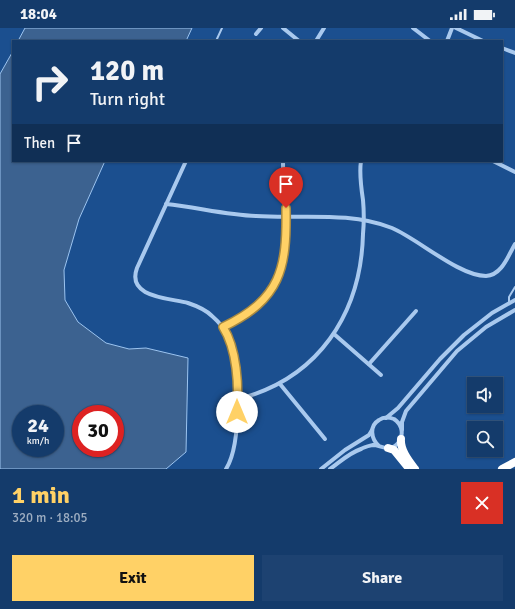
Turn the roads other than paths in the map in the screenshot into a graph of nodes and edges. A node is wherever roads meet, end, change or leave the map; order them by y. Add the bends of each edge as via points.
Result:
1 (222, 28) edge
2 (262, 28) edge
3 (283, 28) edge
4 (324, 28) edge
5 (413, 28) edge
6 (452, 28) edge
7 (456, 28) edge
8 (256, 34) dead end
9 (216, 40) edge
10 (298, 40) edge
11 (317, 40) edge
12 (429, 40) edge
13 (447, 40) edge
14 (481, 40) edge
15 (503, 48) edge
16 (515, 53) edge
17 (186, 162) edge
18 (283, 162) edge
19 (361, 162) edge
20 (495, 162) edge
21 (515, 172) edge
22 (166, 204) junction
23 (286, 217) junction
24 (364, 220) junction
25 (515, 244) edge
26 (515, 287) edge
27 (515, 300) edge
28 (509, 304) junction
29 (515, 310) edge
30 (416, 311) dead end
31 (223, 327) junction
32 (334, 334) junction
33 (369, 364) junction
34 (381, 375) dead end
35 (280, 384) junction
36 (238, 399) junction
37 (386, 418) junction
38 (372, 429) junction
39 (402, 430) junction
40 (325, 439) dead end
41 (401, 439) junction
42 (379, 446) junction
43 (388, 448) junction
44 (509, 465) edge
45 (226, 469) edge
46 (321, 469) edge
47 (330, 469) edge
48 (409, 469) edge
49 (415, 469) edge
50 (498, 469) edge

1 - 9 lane
2 - 8 street
3 - 10 street
4 - 11 street
5 - 12 street
6 - 13 street
7 - 14 street
15 - 16 street
17 - 22 street
18 - 23 street
19 - 24 street
20 - 21 street
22 - 23 street via 229,214
22 - 31 street via 137,268 137,283 141,290 148,294 199,307
23 - 24 street
23 - 31 street via 284,258 277,280 258,305
24 - 25 street via 397,230 446,261 483,276 500,269
24 - 32 street via 362,258 356,283 348,309
26 - 28 lane via 509,297
27 - 28 street
28 - 37 street via 492,313 464,335
29 - 39 street via 486,327 450,358 406,411
30 - 33 street
31 - 36 street via 234,358
32 - 33 street
32 - 35 street via 312,359
33 - 34 street
35 - 36 street
35 - 40 street
36 - 45 street via 233,455
37 - 38 street via 377,421
37 - 39 street via 392,418
38 - 42 street via 373,439
38 - 46 street via 369,435 344,450
39 - 41 street
41 - 43 street
41 - 49 highway via 400,444
42 - 43 street
42 - 47 street via 359,449
43 - 48 highway via 394,450
44 - 50 highway

